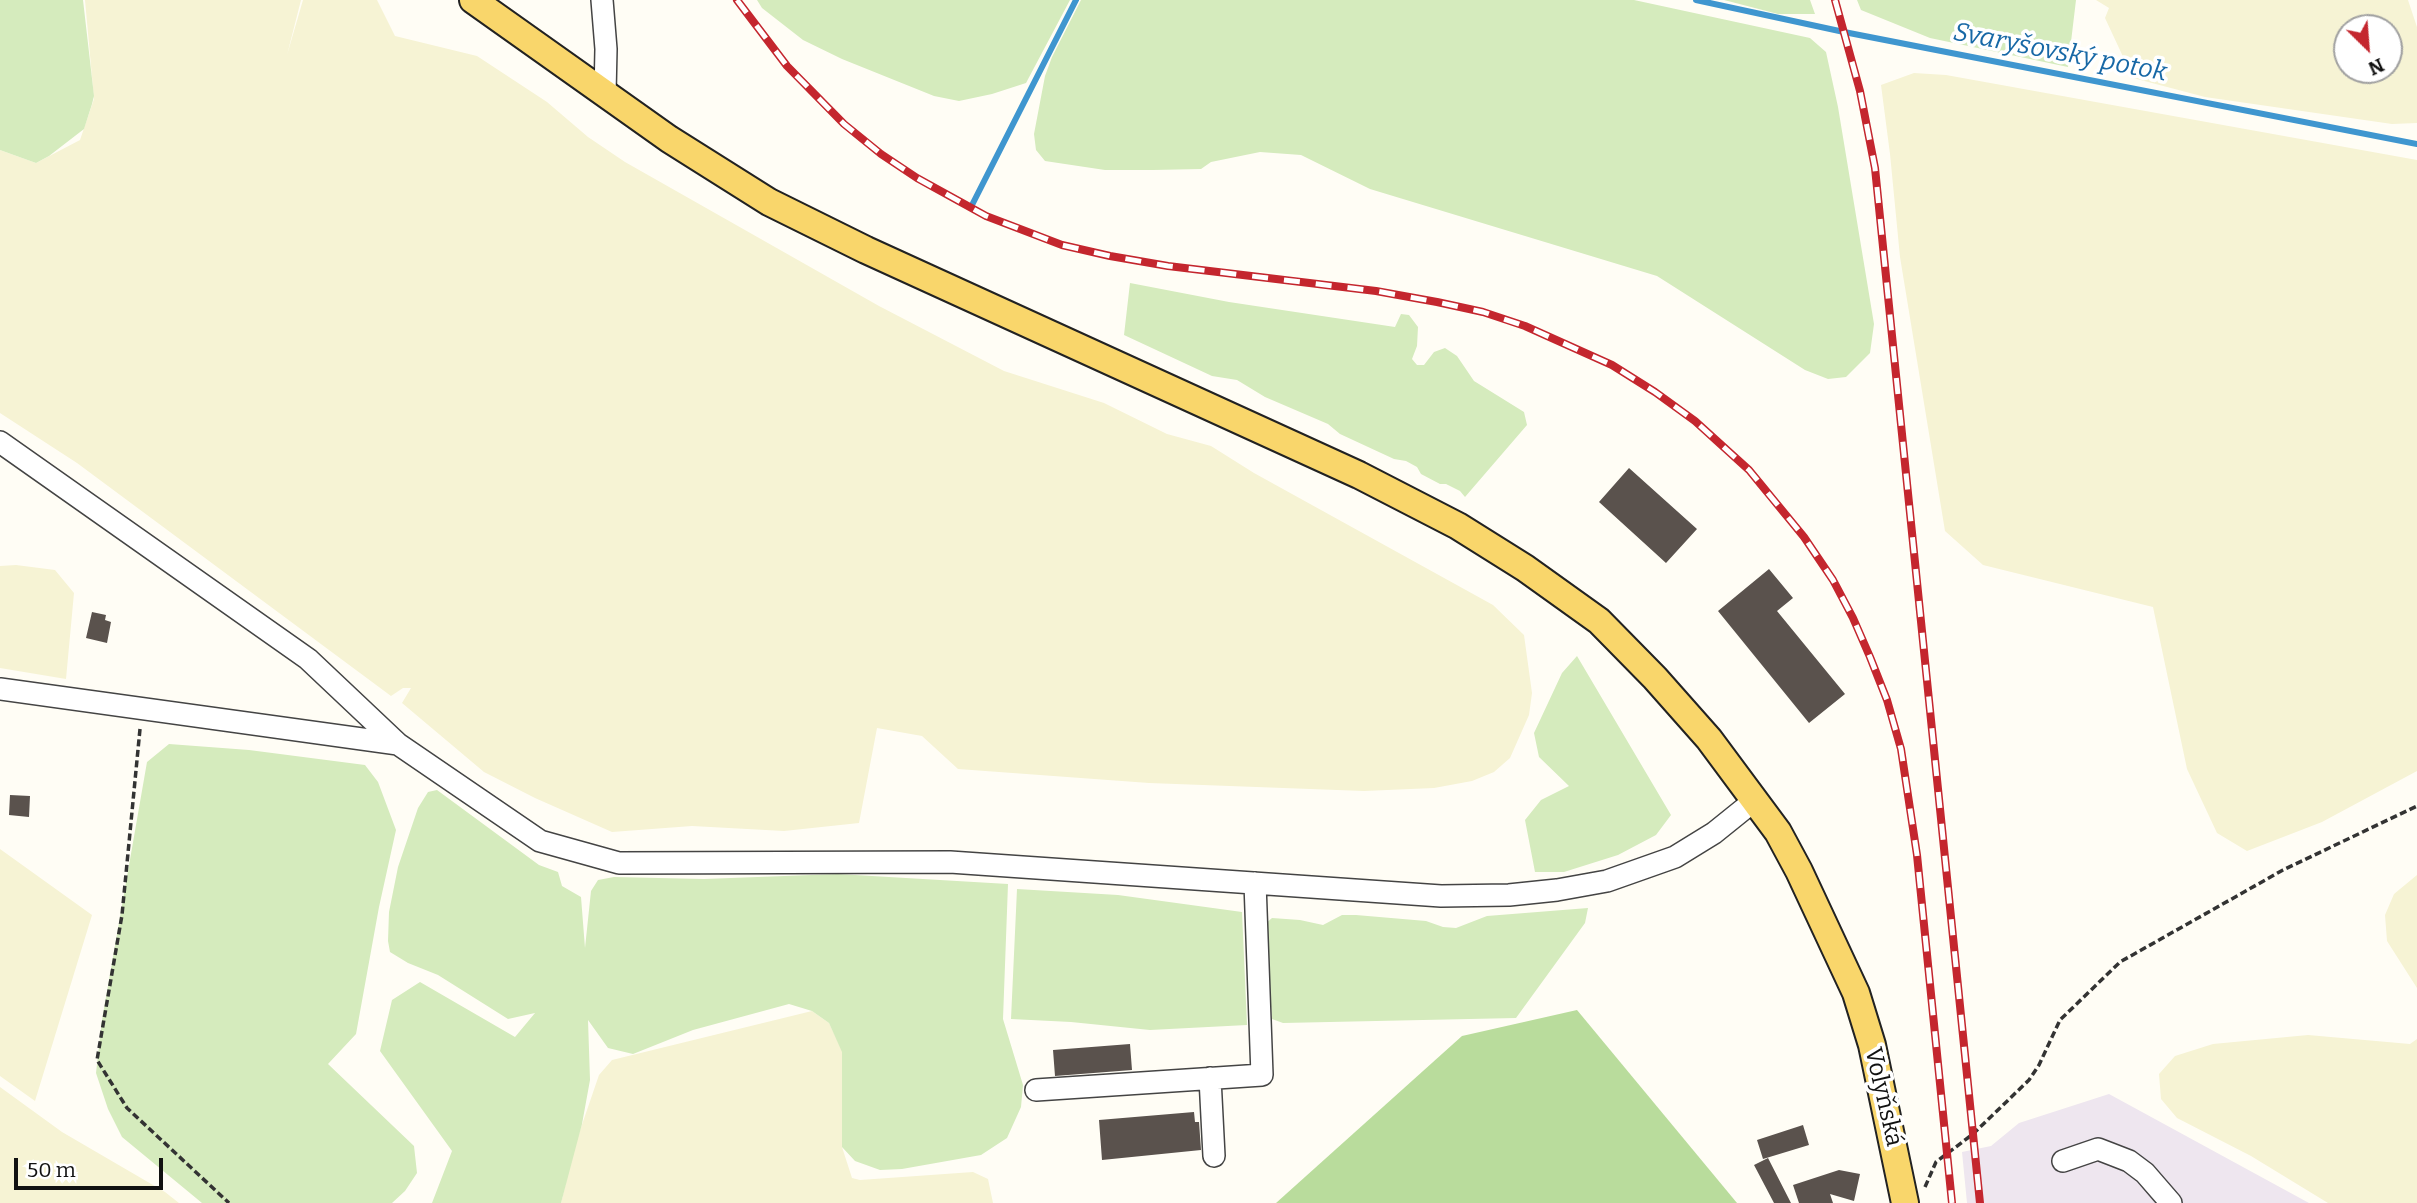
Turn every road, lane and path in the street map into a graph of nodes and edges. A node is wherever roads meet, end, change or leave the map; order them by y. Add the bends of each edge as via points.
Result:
1 (473, 0) edge
2 (602, 0) edge
3 (605, 93) junction
4 (0, 442) edge
5 (0, 689) edge
6 (142, 709) junction
7 (398, 744) junction
8 (1755, 800) junction
9 (2417, 806) edge
10 (1255, 883) junction
11 (1210, 1078) junction
12 (1036, 1090) dead end
13 (1214, 1156) dead end
14 (2063, 1161) dead end
15 (1914, 1199) edge
16 (229, 1203) edge
17 (2171, 1203) edge

1 - 3 main road, Volyňská
2 - 3 street
3 - 8 main road, Volyňská via 769,202 1359,475 1458,526 1599,621 1709,739
4 - 7 street via 308,659
5 - 6 street
6 - 7 street
6 - 16 path via 122,915 97,1060 127,1108
7 - 10 street via 540,841 619,863 950,862
8 - 10 street via 1675,857 1607,881 1557,890 1441,896
8 - 15 main road, Volyňská via 1799,872 1856,993
9 - 15 path via 2283,870 2120,962 2060,1020 2029,1080 1936,1162
10 - 11 street via 1262,1075
11 - 12 street
11 - 13 street
14 - 17 street via 2098,1149 2129,1161

